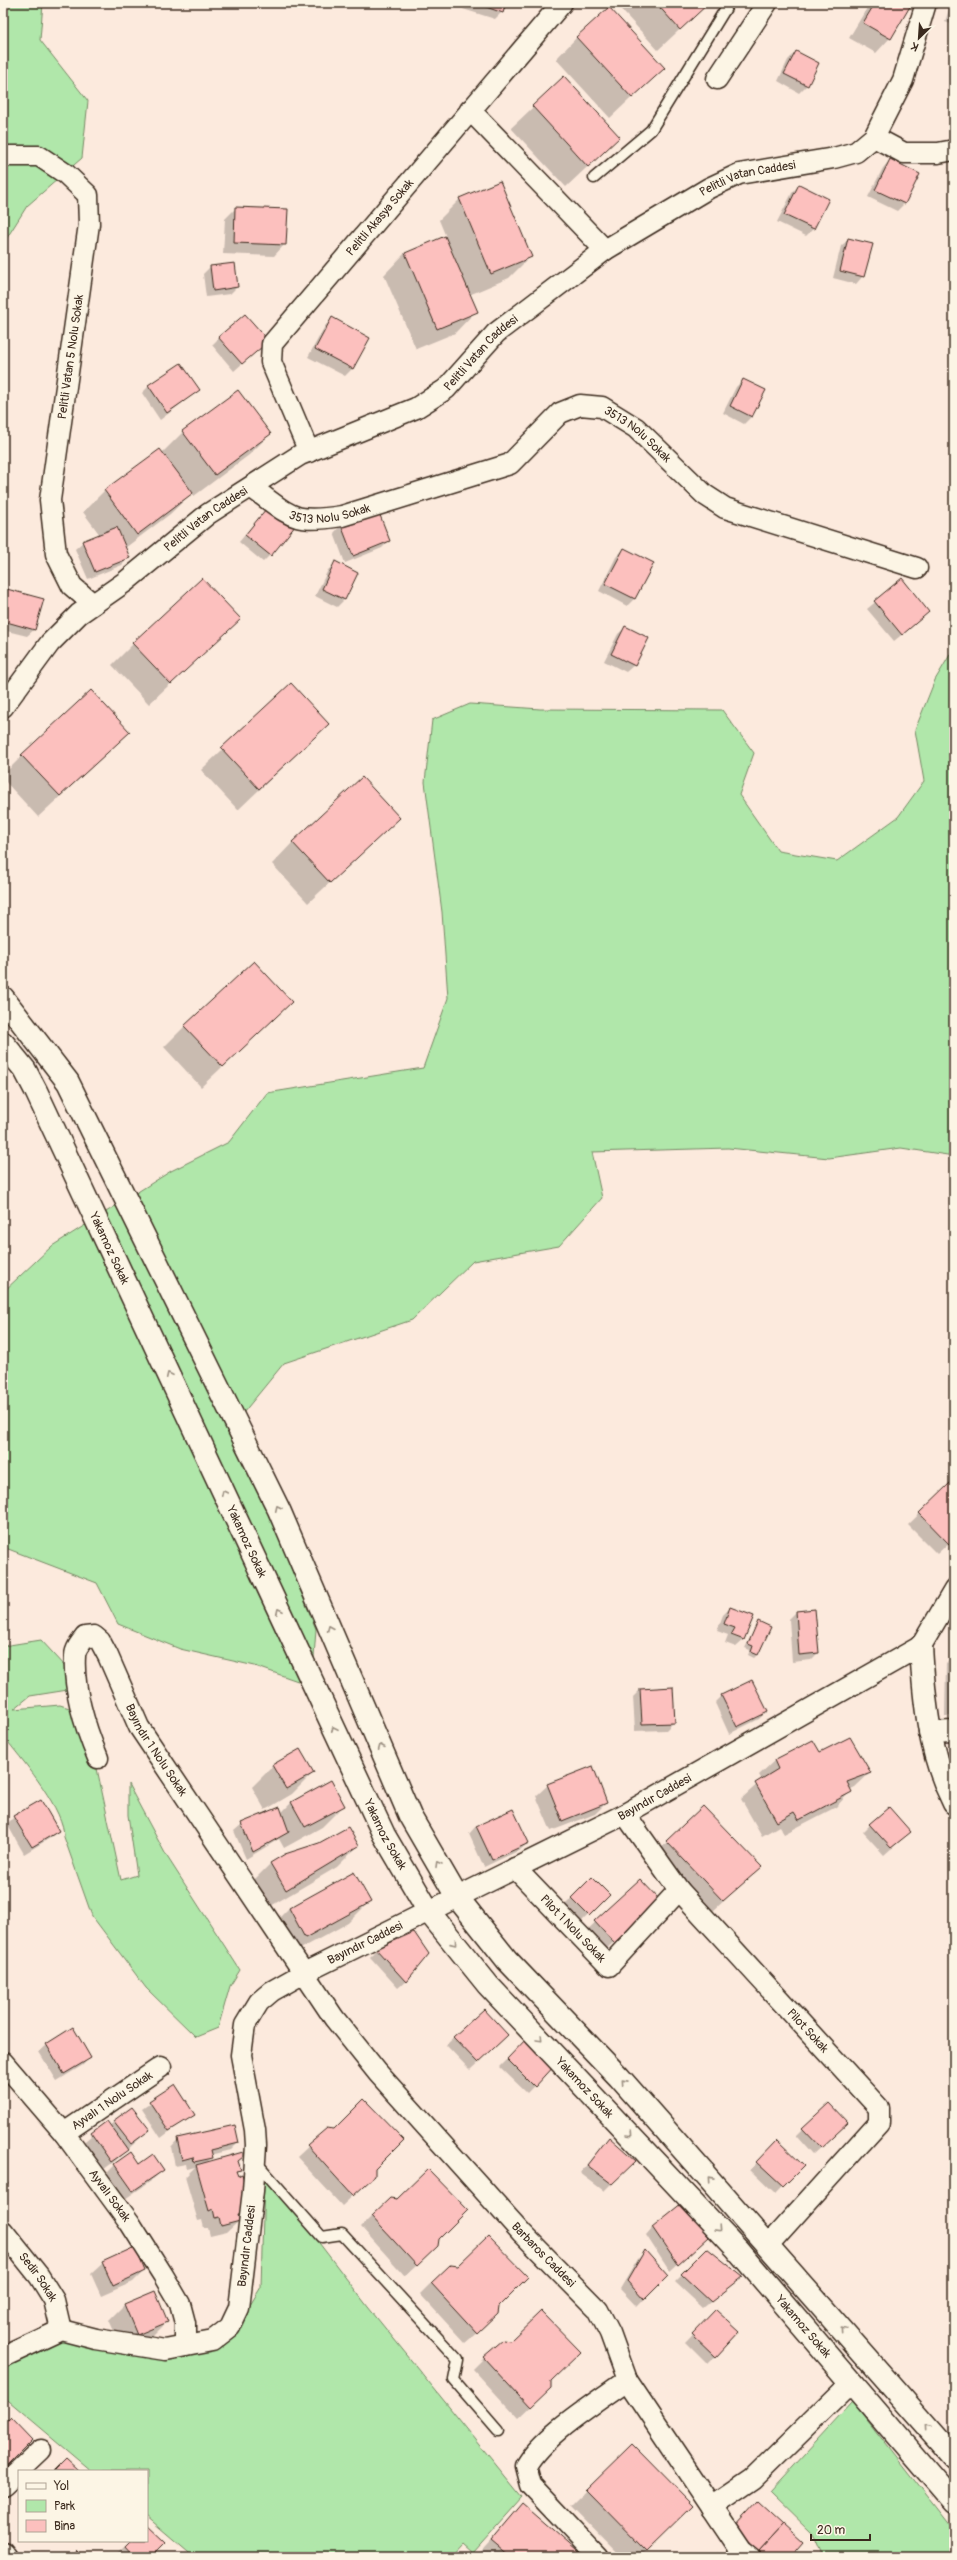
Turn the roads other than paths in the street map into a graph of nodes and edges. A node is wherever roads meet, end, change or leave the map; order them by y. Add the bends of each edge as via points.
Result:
1 (562, 3) edge
2 (729, 3) edge
3 (767, 3) edge
4 (926, 3) edge
5 (717, 78) dead end
6 (470, 110) junction
7 (874, 136) junction
8 (954, 150) edge
9 (3, 156) edge
10 (594, 178) dead end
11 (605, 250) junction
12 (309, 452) junction
13 (252, 488) junction
14 (917, 568) dead end
15 (93, 604) junction
16 (3, 707) edge
17 (3, 998) edge
18 (3, 1043) edge
19 (954, 1590) edge
20 (921, 1646) junction
21 (929, 1732) junction
22 (954, 1732) edge
23 (98, 1758) dead end
24 (954, 1803) edge
25 (625, 1814) junction
26 (515, 1868) junction
27 (679, 1890) junction
28 (457, 1897) junction
29 (429, 1912) junction
30 (304, 1973) junction
31 (3, 2062) edge
32 (161, 2067) dead end
33 (64, 2133) junction
34 (255, 2160) junction
35 (3, 2231) edge
36 (768, 2245) junction
37 (61, 2330) junction
38 (185, 2346) junction
39 (3, 2357) edge
40 (627, 2380) junction
41 (852, 2382) junction
42 (498, 2431) dead end
43 (41, 2450) dead end
44 (954, 2456) edge
45 (20, 2470) edge
46 (18, 2472) edge
47 (3, 2486) edge
48 (954, 2502) edge
49 (712, 2508) junction
50 (3, 2552) edge
51 (7, 2557) edge
52 (599, 2557) edge
53 (750, 2557) edge

1 - 6 street, Pelitli Akasya Sokak
2 - 10 lane via 651,130
3 - 5 street
4 - 7 street, Pelitli Vatan Caddesi via 903,80
6 - 11 street
6 - 12 street, Pelitli Akasya Sokak via 272,344 272,362
7 - 8 street via 904,153 938,153
7 - 11 street, Pelitli Vatan Caddesi via 856,152 849,154 739,174 703,191
9 - 15 street, Pelitli Vatan 5 Nolu Sokak via 39,156 66,174 88,195 90,224 50,500 56,554 72,586
11 - 12 street, Pelitli Vatan Caddesi via 496,333 446,389 416,408
12 - 13 street, Pelitli Vatan Caddesi via 300,455
13 - 14 street, 3513 Nolu Sokak via 291,517 314,521 342,516 510,464 560,413 580,405 602,407 636,428 705,495 725,508
13 - 15 street, Pelitli Vatan Caddesi via 208,514
15 - 16 street, Pelitli Vatan Caddesi via 50,643
28 -> 17 main road via 410,1816 279,1510 68,1082
29 -> 18 main road, Yakamoz Sokak via 384,1835 36,1091 25,1070
19 - 20 street, Bayındır Caddesi
20 - 21 main road
20 - 25 street, Bayındır Caddesi
21 - 22 street
21 - 24 main road via 941,1778
23 - 30 street, Bayındır 1 Nolu Sokak via 79,1696 74,1654 85,1637 94,1636 106,1651 139,1727
25 - 26 street, Bayındır Caddesi
25 - 27 street, Pilot Sokak
26 - 27 street, Pilot 1 Nolu Sokak via 608,1966
26 - 28 street, Bayındır Caddesi
27 - 36 street, Pilot Sokak via 879,2108 880,2122
28 - 29 street, Bayındır Caddesi
36 -> 28 main road via 619,2076 507,1960
29 - 30 street, Bayındır Caddesi
29 -> 41 main road, Yakamoz Sokak via 488,1985 732,2244
30 - 34 street, Bayındır Caddesi via 272,1991 259,2002 245,2025 240,2055 256,2130
30 - 40 street, Barbaros Caddesi via 334,2018 378,2073 522,2233 598,2310 610,2333
31 - 33 street, Ayvalı Sokak
32 - 33 street, Ayvalı 1 Nolu Sokak
33 - 38 street, Ayvalı Sokak via 130,2223 164,2275 180,2304 185,2323
34 - 38 street, Bayındır Caddesi via 239,2308 230,2327 212,2340
34 - 42 lane via 322,2237 342,2234 458,2360 454,2380
35 - 37 street, Sedir Sokak via 39,2276 54,2300
44 -> 36 main road
37 - 38 street, Bayındır Caddesi via 96,2339 165,2350
37 - 39 street
40 - 49 street, Barbaros Caddesi
40 - 52 street via 550,2438 533,2453 526,2466 531,2485
41 - 48 main road, Yakamoz Sokak
41 - 49 street via 753,2479
43 - 45 street
46 - 47 street
49 - 53 street, Barbaros Caddesi via 741,2550
50 - 51 street

